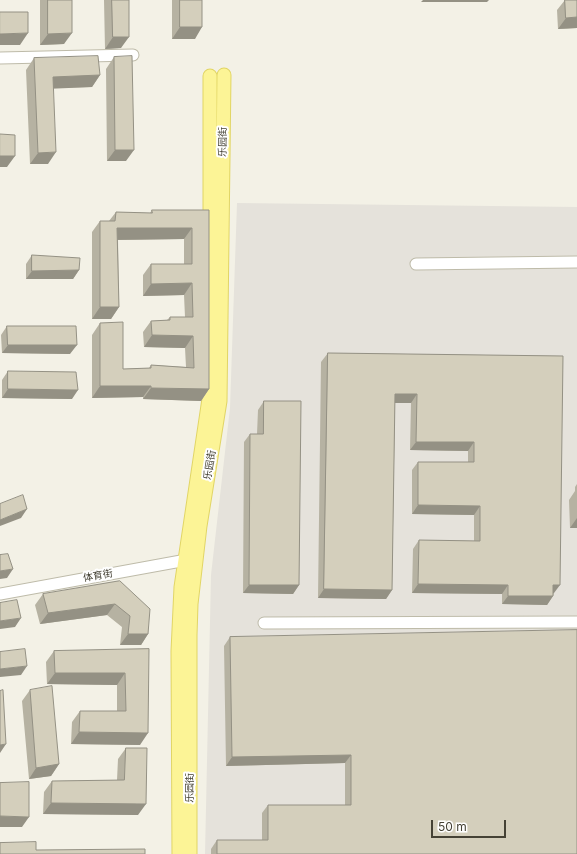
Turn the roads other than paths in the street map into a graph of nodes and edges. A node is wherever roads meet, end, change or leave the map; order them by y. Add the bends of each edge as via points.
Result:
1 (133, 55) edge
2 (0, 58) edge
3 (210, 76) dead end
4 (224, 76) dead end
5 (577, 262) edge
6 (416, 264) dead end
7 (190, 559) junction
8 (0, 594) edge
9 (577, 622) edge
10 (264, 623) dead end
11 (179, 854) edge
12 (190, 854) edge

1 - 2 street
3 - 7 main road, 乐园街 via 210,392
4 - 7 main road, 乐园街 via 220,401
5 - 6 street
7 - 8 street, 体育街
7 - 11 main road, 乐园街 via 179,628
7 - 12 main road, 乐园街
9 - 10 street

